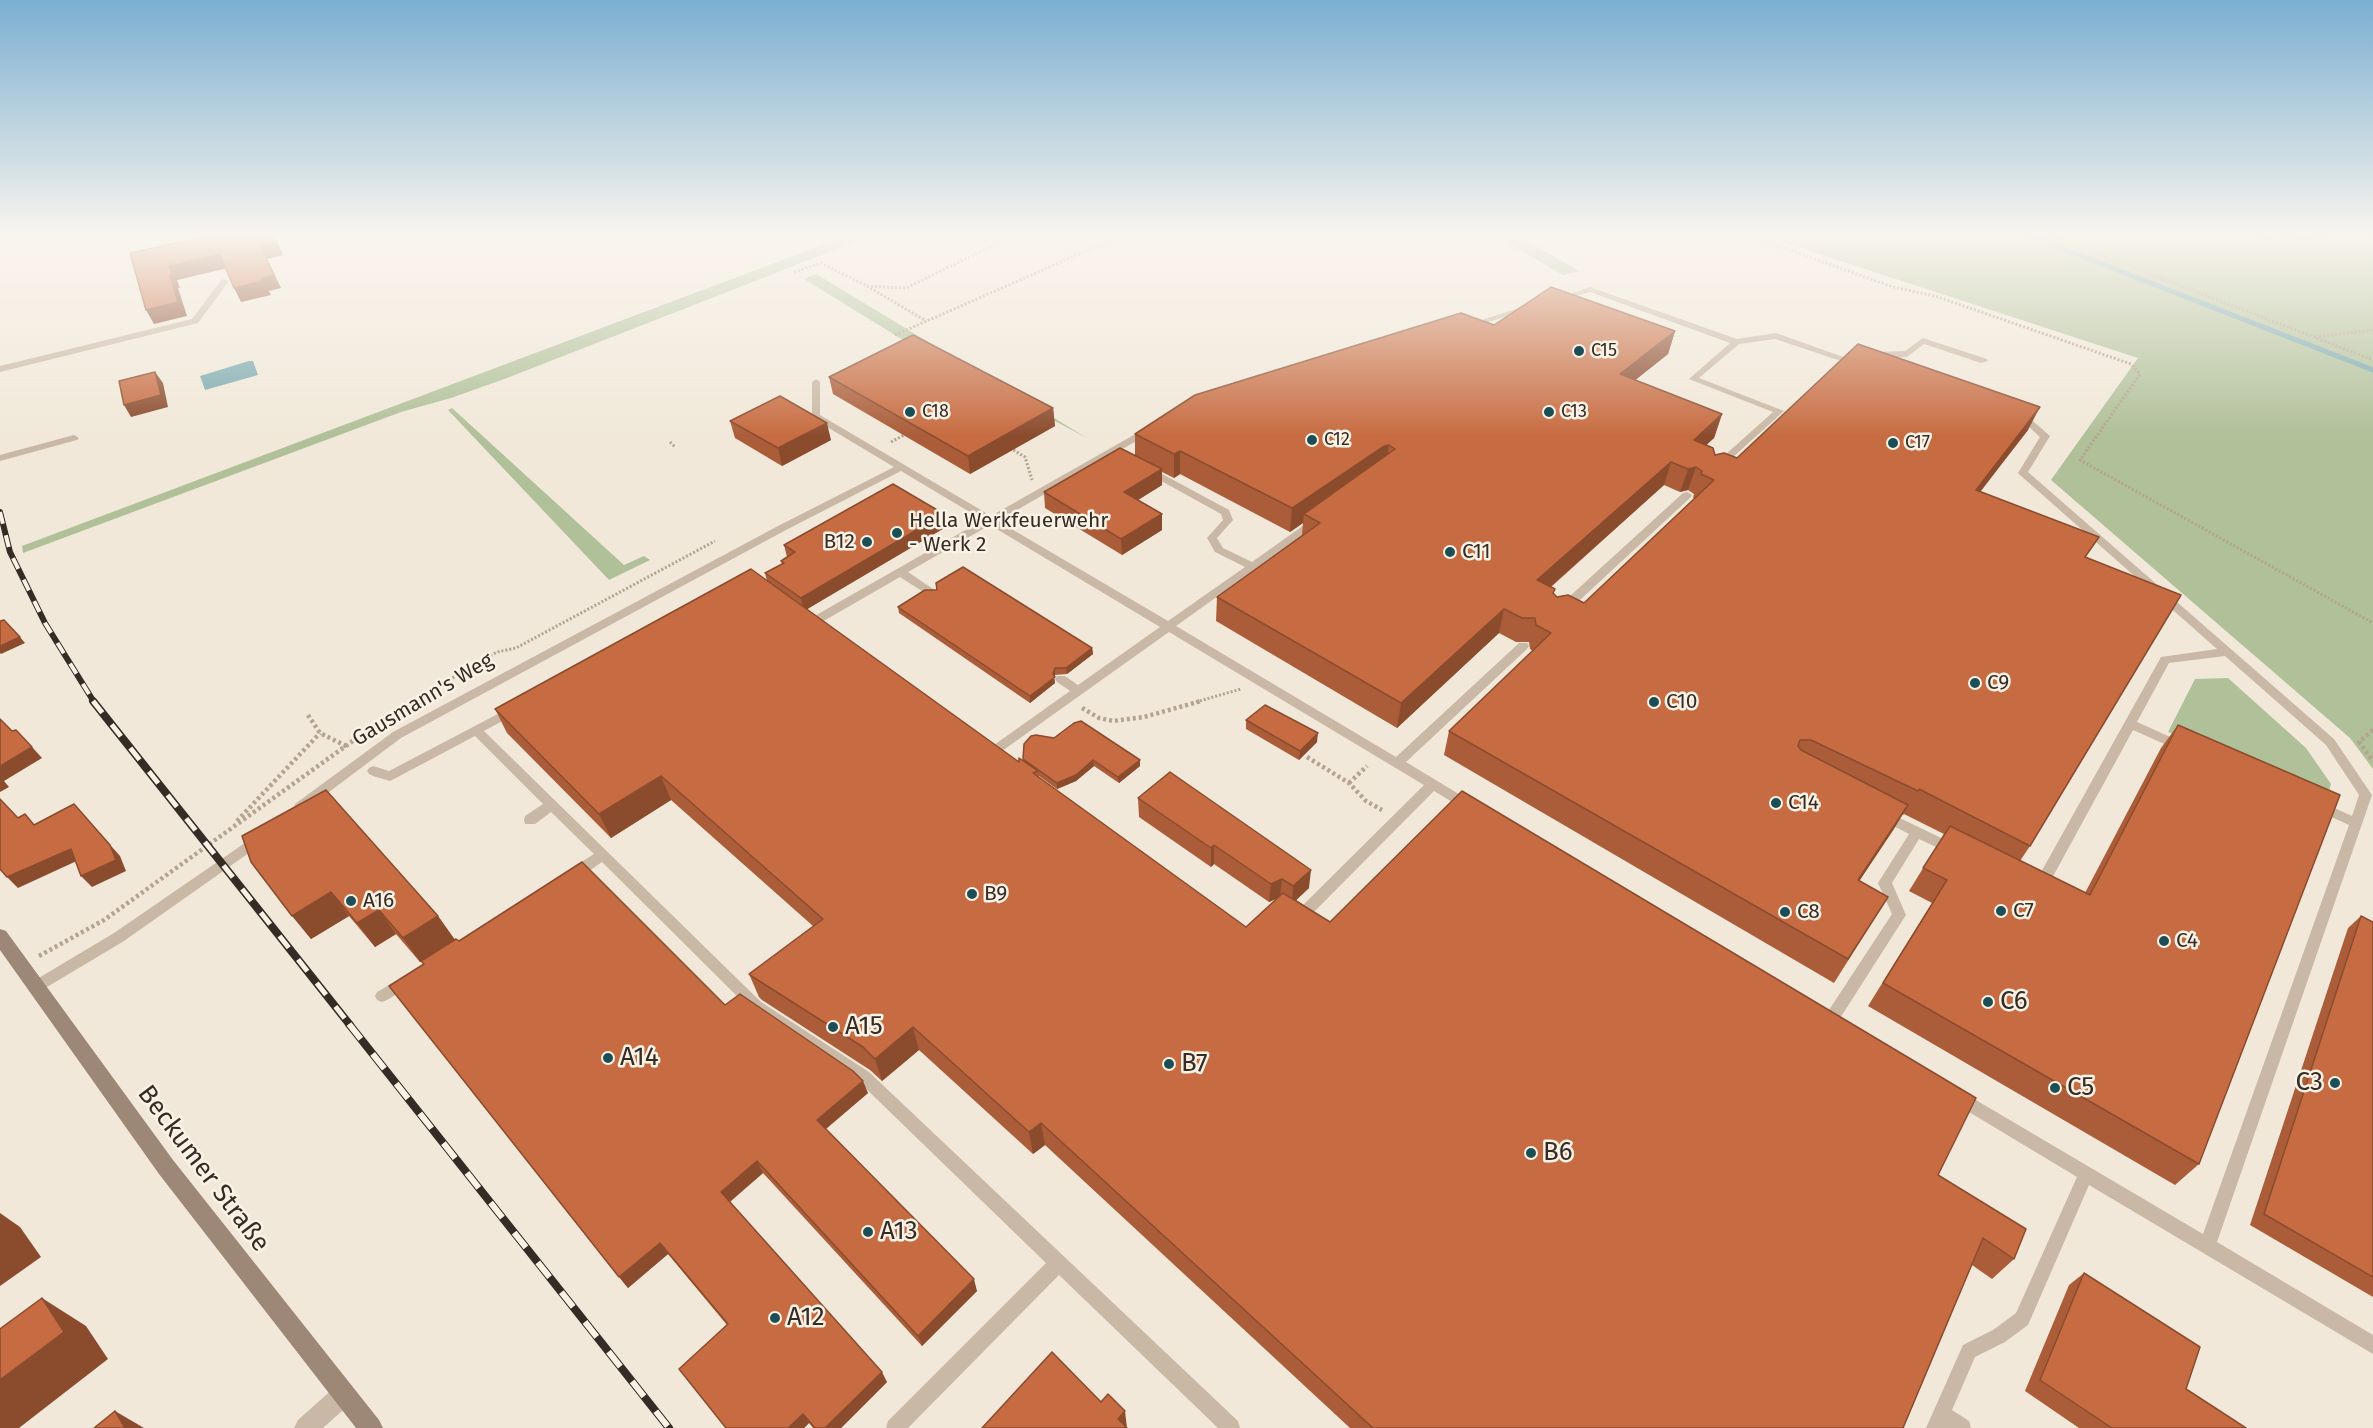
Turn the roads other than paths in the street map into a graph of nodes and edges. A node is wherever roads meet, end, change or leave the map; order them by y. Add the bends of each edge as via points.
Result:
1 (209, 303) edge
2 (1625, 303) edge
3 (1533, 306) edge
4 (1465, 327) edge
5 (1736, 342) junction
6 (1984, 361) dead end
7 (1851, 362) junction
8 (0, 369) edge
9 (1873, 369) edge
10 (816, 382) dead end
11 (2008, 415) edge
12 (1162, 423) edge
13 (74, 438) dead end
14 (1112, 451) junction
15 (1123, 457) edge
16 (0, 458) edge
17 (1133, 462) edge
18 (901, 467) junction
19 (1710, 474) edge
20 (1687, 495) edge
21 (1328, 513) edge
22 (989, 521) junction
23 (1251, 566) junction
24 (901, 572) junction
25 (932, 593) edge
26 (795, 611) edge
27 (1555, 616) edge
28 (1166, 626) junction
29 (1523, 646) dead end
30 (2227, 652) junction
31 (1061, 679) dead end
32 (1078, 690) junction
33 (527, 703) edge
34 (2130, 724) junction
35 (476, 730) junction
36 (2194, 752) edge
37 (991, 753) edge
38 (1397, 763) junction
39 (373, 771) dead end
40 (1433, 784) junction
41 (2302, 799) edge
42 (552, 805) junction
43 (1876, 811) edge
44 (289, 815) edge
45 (1484, 815) edge
46 (530, 820) dead end
47 (2356, 823) junction
48 (270, 829) edge
49 (1917, 832) junction
50 (603, 855) junction
51 (1967, 856) edge
52 (563, 881) edge
53 (2028, 886) edge
54 (1286, 910) edge
55 (0, 936) edge
56 (412, 977) edge
57 (37, 986) junction
58 (382, 996) dead end
59 (1830, 1021) edge
60 (1943, 1088) edge
61 (2086, 1174) junction
62 (2207, 1246) junction
63 (1058, 1263) junction
64 (2373, 1345) edge
65 (344, 1394) junction
66 (1938, 1421) edge
67 (306, 1428) edge
68 (371, 1428) edge
69 (895, 1428) edge
70 (1231, 1428) edge
71 (1962, 1428) edge

1 - 8 lane via 195,321
2 - 5 lane
3 - 4 lane
5 - 7 lane via 1776,336
5 - 19 lane via 1693,379 1779,411
6 - 7 lane via 1923,341 1907,354 1860,355
7 - 9 lane
10 - 18 lane via 815,416
11 - 30 lane via 2030,423 2045,436 2023,473
12 - 14 lane
13 - 16 lane
14 - 15 lane
14 - 22 lane
17 - 23 lane via 1224,512 1228,520 1212,538 1220,550
18 - 22 lane
18 - 44 lane, Gausmann's Weg via 397,735
20 - 27 lane
21 - 23 lane
22 - 24 lane
22 - 28 lane
23 - 28 lane
24 - 25 lane
24 - 26 lane via 816,627
28 - 32 lane
28 - 38 lane
29 - 38 lane
30 - 34 lane via 2165,660
30 - 47 lane via 2330,742 2366,795
31 - 32 lane
32 - 37 lane
33 - 35 lane
34 - 36 lane
34 - 53 lane via 2038,891
35 - 39 lane via 390,776
35 - 42 lane
38 - 40 lane
40 - 45 lane
40 - 54 lane via 1300,919
41 - 47 lane
42 - 46 lane
42 - 50 lane
43 - 49 lane
47 - 62 lane
48 - 57 lane via 119,937
49 - 51 lane
49 - 59 lane via 1885,883 1899,915
50 - 52 lane
50 - 63 lane via 756,1006 864,1077
55 - 57 main road, Beckumer Straße
56 - 58 lane
57 - 65 main road, Beckumer Straße via 166,1167
60 - 61 lane
61 - 62 lane
61 - 66 lane via 2022,1319 1970,1351
62 - 64 lane
63 - 69 lane
63 - 70 lane
65 - 67 street
65 - 68 main road, Beckumer Straße
66 - 71 lane

